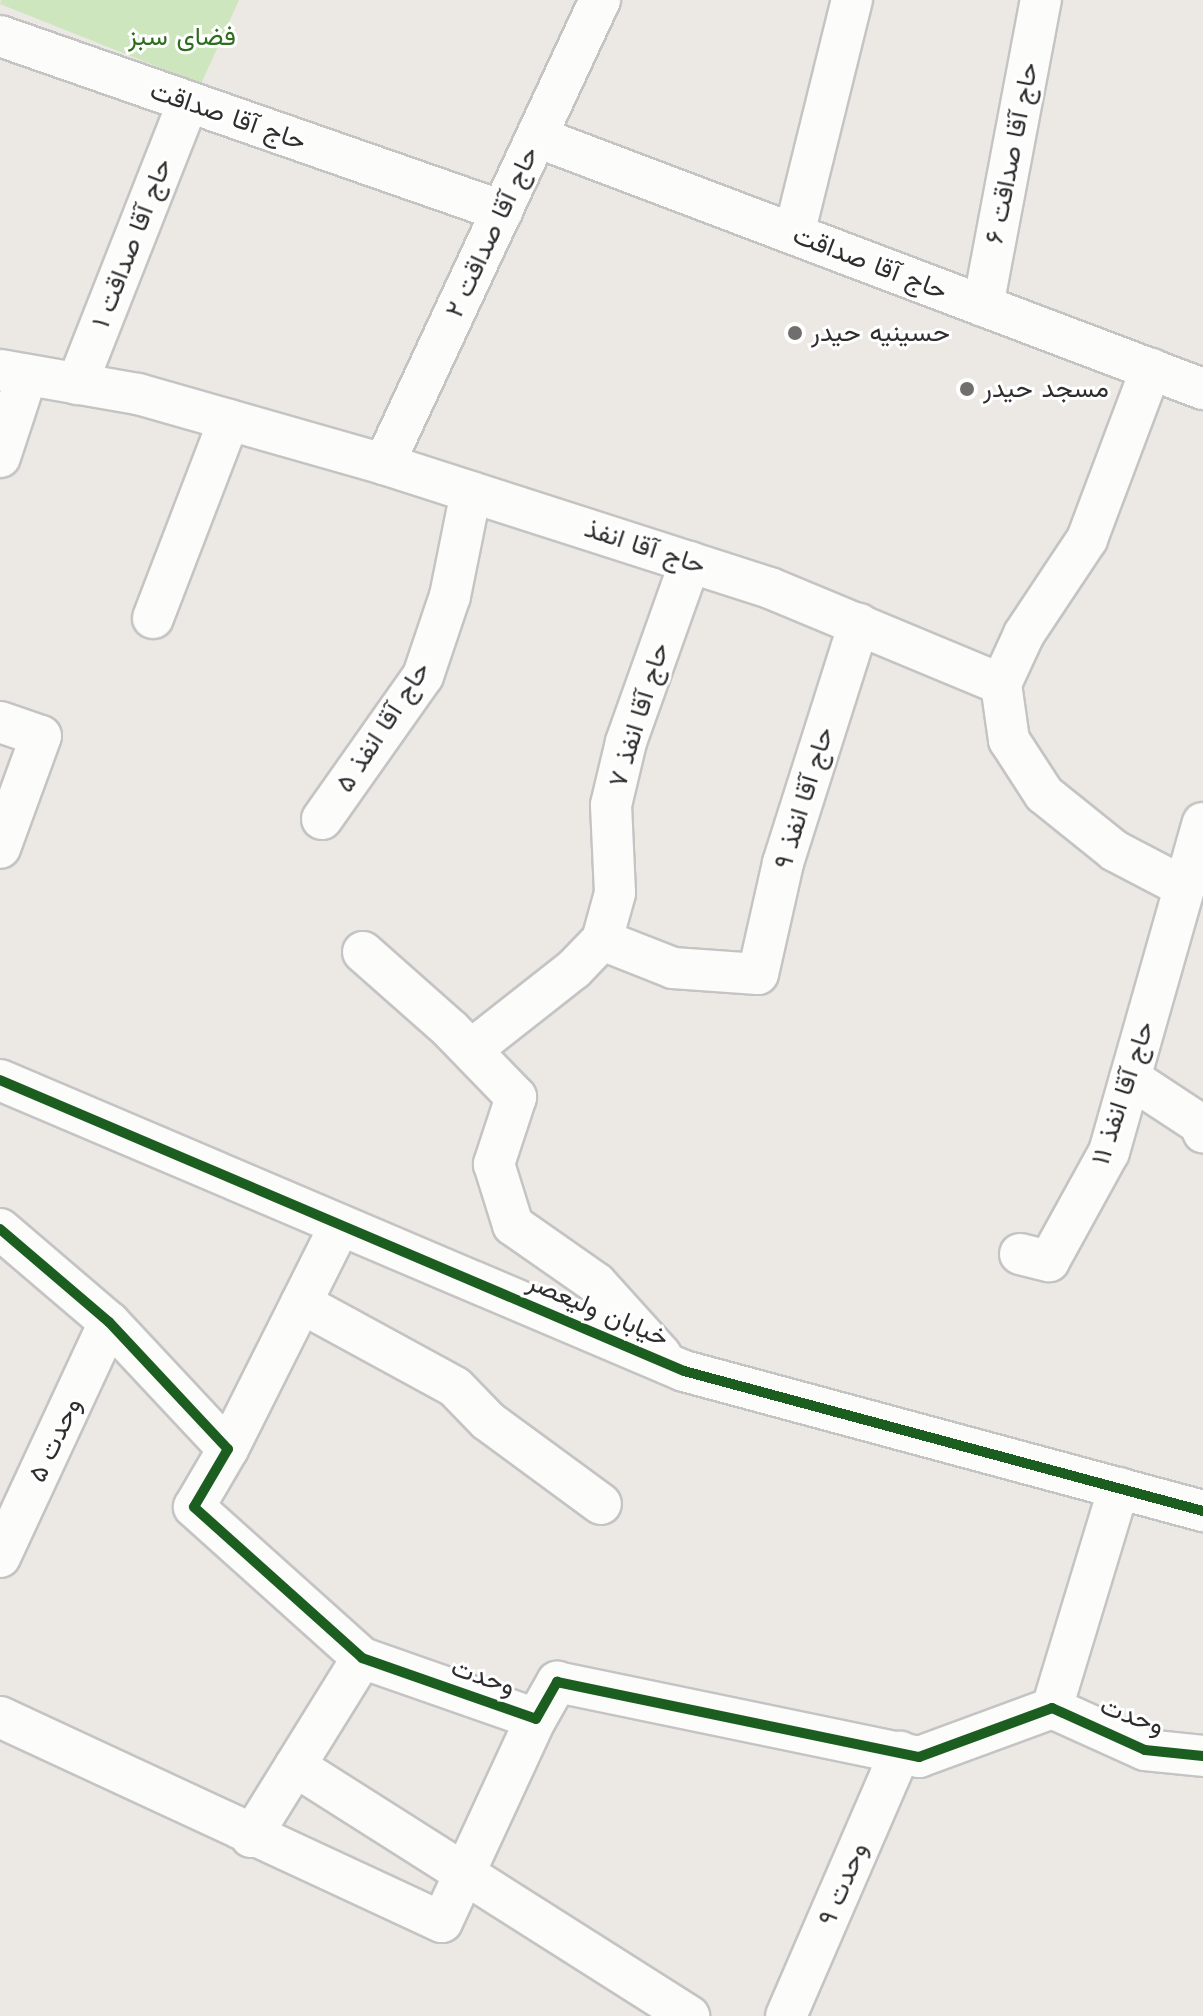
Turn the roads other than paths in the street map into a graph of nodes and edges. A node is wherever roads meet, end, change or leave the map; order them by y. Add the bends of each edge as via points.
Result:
1 (600, 0) edge
2 (852, 0) edge
3 (1041, 0) edge
4 (0, 36) edge
5 (188, 102) junction
6 (537, 137) junction
7 (502, 211) junction
8 (794, 234) junction
9 (983, 306) junction
10 (1151, 369) junction
11 (14, 372) edge
12 (77, 384) junction
13 (1203, 389) edge
14 (229, 420) junction
15 (0, 457) edge
16 (384, 464) junction
17 (471, 492) junction
18 (690, 562) junction
19 (153, 618) dead end
20 (859, 624) junction
21 (1001, 684) junction
22 (0, 722) edge
23 (322, 819) dead end
24 (1203, 823) edge
25 (0, 848) edge
26 (1182, 886) junction
27 (602, 940) junction
28 (363, 952) dead end
29 (471, 1050) junction
30 (1130, 1078) junction
31 (0, 1080) edge
32 (1203, 1132) edge
33 (340, 1225) junction
34 (0, 1229) edge
35 (1020, 1254) dead end
36 (301, 1303) junction
37 (109, 1322) junction
38 (670, 1365) junction
39 (228, 1449) junction
40 (1119, 1488) junction
41 (601, 1504) dead end
42 (1203, 1511) edge
43 (0, 1557) edge
44 (362, 1658) junction
45 (1052, 1708) junction
46 (0, 1717) edge
47 (536, 1719) junction
48 (900, 1752) junction
49 (1203, 1756) edge
50 (295, 1766) junction
51 (251, 1837) junction
52 (462, 1871) junction
53 (689, 2016) edge
54 (786, 2016) edge

1 - 6 street, حاج آقا صداقت ۲
2 - 8 street
3 - 9 street, حاج آقا صداقت ۶
4 - 5 street, حاج آقا صداقت
5 - 7 street, حاج آقا صداقت
5 - 12 street, حاج آقا صداقت ۱
6 - 7 street, حاج آقا صداقت ۲
6 - 8 street, حاج آقا صداقت
7 - 16 street, حاج آقا صداقت ۲
8 - 9 street, حاج آقا صداقت
9 - 10 street, حاج آقا صداقت
10 - 13 street, حاج آقا صداقت
10 - 21 street via 1087,539 1024,634
11 - 12 street, حاج آقا انفذ
11 - 15 street
12 - 14 street, حاج آقا انفذ
14 - 16 street, حاج آقا انفذ
14 - 19 street
16 - 17 street, حاج آقا انفذ
17 - 18 street, حاج آقا انفذ
17 - 23 street, حاج آقا انفذ ۵ via 450,596 423,676
18 - 20 street, حاج آقا انفذ
18 - 27 street, حاج آقا انفذ ۷ via 611,805 615,893
20 - 21 street, حاج آقا انفذ
20 - 27 street, حاج آقا انفذ ۹ via 783,863 758,974 673,968
21 - 26 street via 1009,740 1044,794 1115,851
22 - 25 street via 41,736
24 - 26 street, حاج آقا انفذ ۱۱
26 - 30 street, حاج آقا انفذ ۱۱
27 - 29 street, حاج آقا انفذ ۷ via 574,969
28 - 29 street
29 - 38 street via 516,1097 494,1164 513,1225 596,1283
30 - 32 street via 1200,1124
30 - 35 street, حاج آقا انفذ ۱۱ via 1109,1152 1049,1261
31 - 33 street, خیابان ولیعصر
33 - 36 street
33 - 38 street, خیابان ولیعصر
34 - 37 street
36 - 39 street
36 - 41 street via 455,1387 488,1421
37 - 39 street
37 - 43 street, وحدت ۵
38 - 40 street, خیابان ولیعصر
39 - 44 street, وحدت via 194,1507
40 - 42 street, خیابان ولیعصر
40 - 45 street
44 - 47 street, وحدت
44 - 50 street
45 - 48 street, وحدت via 919,1757
45 - 49 street, وحدت via 1145,1750
46 - 51 street
47 - 48 street, وحدت via 557,1682
47 - 52 street
48 - 54 street, وحدت ۹
50 - 51 street
50 - 52 street
51 - 52 street via 442,1922
52 - 53 street

